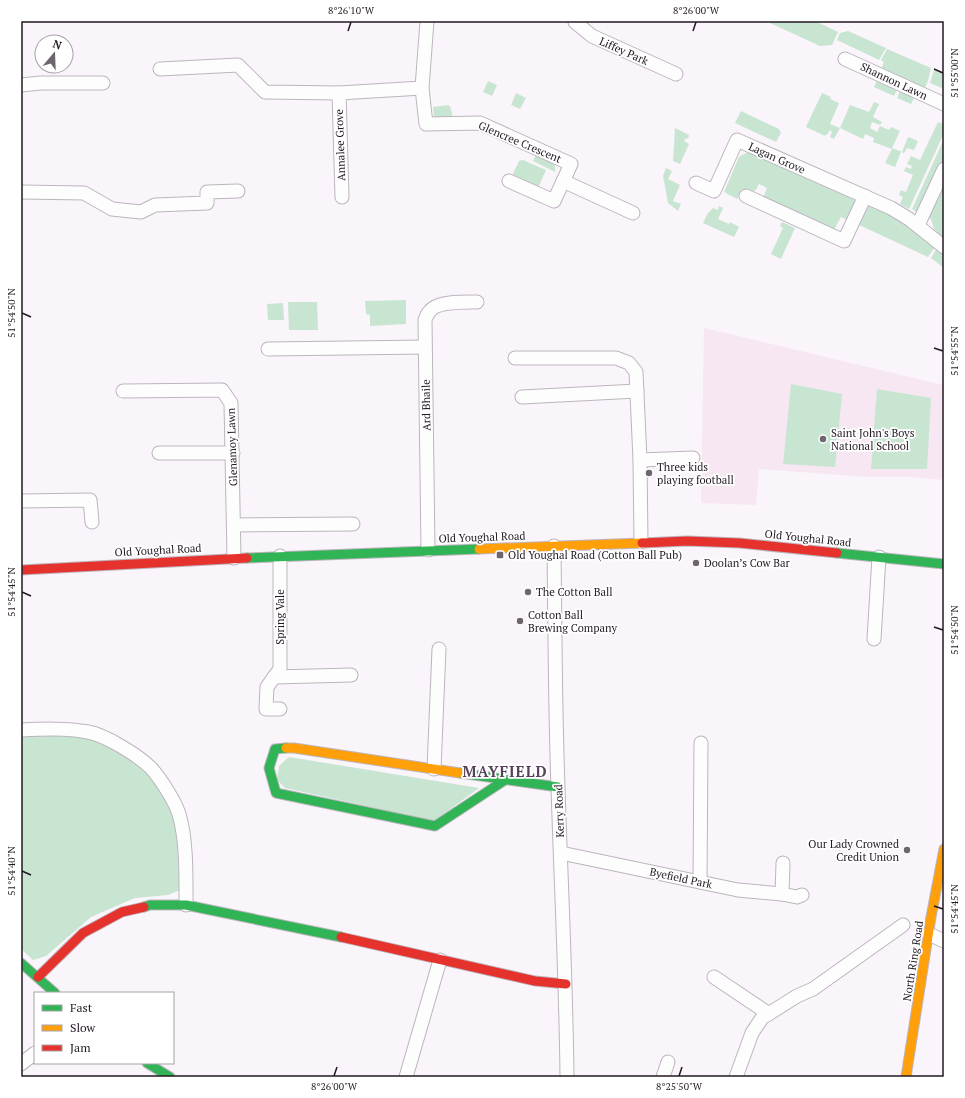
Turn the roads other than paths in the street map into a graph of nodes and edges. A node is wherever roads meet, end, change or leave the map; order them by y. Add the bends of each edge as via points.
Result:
1 (427, 21) edge
2 (574, 21) edge
3 (845, 59) dead end
4 (160, 69) dead end
5 (676, 74) dead end
6 (103, 83) dead end
7 (21, 85) edge
8 (422, 88) junction
9 (339, 93) junction
10 (944, 104) edge
11 (944, 168) edge
12 (509, 181) dead end
13 (563, 181) junction
14 (696, 183) dead end
15 (238, 191) dead end
16 (21, 192) edge
17 (746, 196) dead end
18 (865, 196) junction
19 (342, 197) dead end
20 (633, 213) dead end
21 (918, 226) junction
22 (944, 247) edge
23 (477, 302) dead end
24 (425, 348) junction
25 (268, 349) dead end
26 (515, 358) dead end
27 (123, 391) dead end
28 (637, 391) junction
29 (522, 397) dead end
30 (159, 453) dead end
31 (232, 454) junction
32 (693, 458) dead end
33 (640, 460) junction
34 (21, 501) edge
35 (92, 522) dead end
36 (353, 524) dead end
37 (234, 525) junction
38 (641, 542) junction
39 (554, 546) junction
40 (428, 550) junction
41 (280, 556) junction
42 (878, 557) junction
43 (234, 558) junction
44 (944, 564) edge
45 (21, 570) edge
46 (874, 639) dead end
47 (439, 649) dead end
48 (351, 675) dead end
49 (274, 677) junction
50 (280, 709) dead end
51 (21, 730) edge
52 (700, 743) dead end
53 (434, 769) junction
54 (505, 780) junction
55 (558, 787) junction
56 (944, 848) edge
57 (561, 854) junction
58 (782, 863) dead end
59 (700, 882) junction
60 (782, 894) junction
61 (802, 895) dead end
62 (186, 905) junction
63 (903, 925) dead end
64 (929, 934) junction
65 (944, 941) edge
66 (440, 960) junction
67 (21, 963) edge
68 (38, 977) junction
69 (714, 977) dead end
70 (566, 984) junction
71 (55, 992) edge
72 (769, 1014) junction
73 (34, 1054) edge
74 (668, 1062) dead end
75 (21, 1064) edge
76 (149, 1064) edge
77 (170, 1077) edge
78 (406, 1077) edge
79 (567, 1077) edge
80 (663, 1077) edge
81 (736, 1077) edge
82 (906, 1077) edge

1 - 8 street
2 - 5 street, Liffey Park via 592,36
3 - 10 street, Shannon Lawn
4 - 9 street, Annalee Grove via 238,65 265,92
6 - 7 street
8 - 9 street, Annalee Grove
8 - 13 street, Glencree Crescent via 426,124 480,123 571,164
9 - 19 street, Annalee Grove
11 - 21 street
12 - 13 street, Glencree Crescent via 554,201
13 - 20 street, Glencree Crescent
14 - 18 street, Lagan Grove via 714,191 737,140
15 - 16 street via 207,192 207,203 155,205 141,212 112,209 84,193
17 - 18 street via 844,241
18 - 21 street, Lagan Grove via 891,208
21 - 22 street, Lagan Grove
23 - 24 street, Ard Bhaile via 440,305 430,310 425,320
24 - 25 street
24 - 40 street, Ard Bhaile
26 - 28 street via 616,358 629,363 636,372
27 - 31 street, Glenamoy Lawn via 222,390 231,403
28 - 29 street
28 - 33 street
30 - 31 street
31 - 37 street, Glenamoy Lawn
32 - 33 street
33 - 38 street
34 - 35 street via 90,500
36 - 37 street
37 - 43 street, Glenamoy Lawn
38 - 39 street, Old Youghal Road
38 - 42 street, Old Youghal Road via 739,543
39 - 40 street, Old Youghal Road
39 - 55 street, Kerry Road
40 - 41 street, Old Youghal Road
41 - 43 street, Old Youghal Road
41 - 49 street, Spring Vale via 280,669
42 - 44 street, Old Youghal Road
42 - 46 street
43 - 45 street, Old Youghal Road
47 - 53 street
48 - 49 street
49 - 50 street, Spring Vale via 267,687 266,709
51 - 62 street via 89,732 117,743 150,768 170,795 179,814 184,837
52 - 59 street
53 - 54 street
53 - 54 street via 294,748 275,749 268,768 276,793 435,826
54 - 55 street
55 - 57 street, Kerry Road
56 - 64 street, North Ring Road
57 - 59 street, Byefield Park
57 - 70 street, Kerry Road
58 - 60 street
59 - 60 street, Byefield Park via 738,890
60 - 61 street, Byefield Park via 797,897
62 - 66 street
62 - 68 street via 150,905 122,912 83,933
63 - 72 street via 813,989
64 - 65 street
64 - 82 street, North Ring Road
66 - 70 street via 535,981
66 - 78 street
67 - 68 street
68 - 71 street
69 - 72 street
70 - 79 street, Kerry Road
72 - 81 street via 762,1018 752,1033
73 - 75 street
74 - 80 street
76 - 77 street

